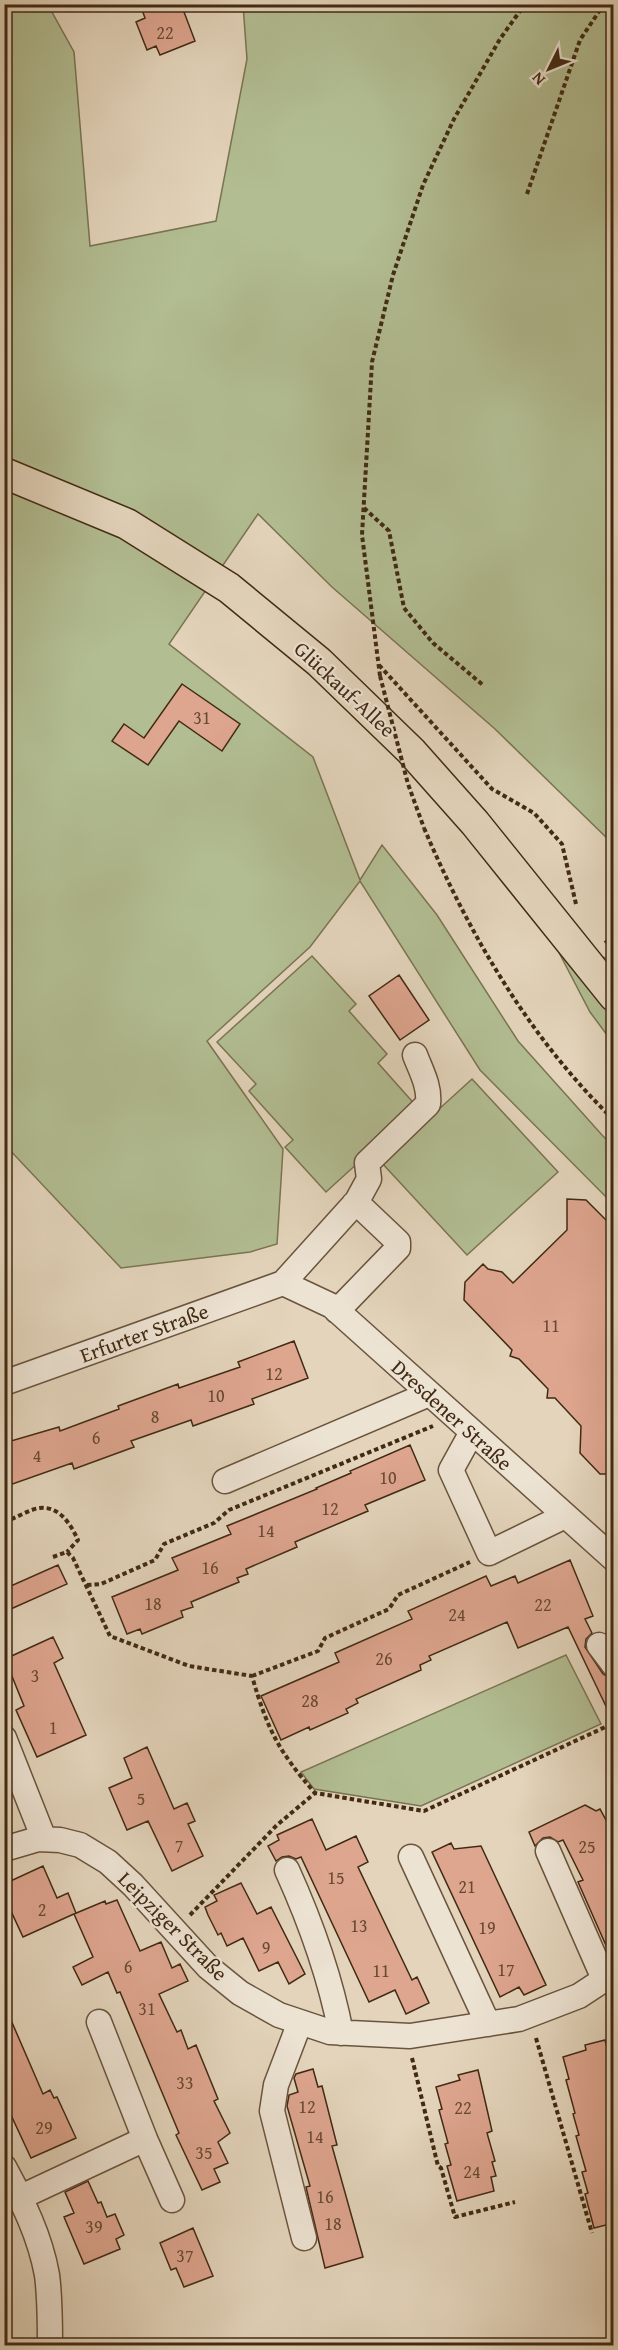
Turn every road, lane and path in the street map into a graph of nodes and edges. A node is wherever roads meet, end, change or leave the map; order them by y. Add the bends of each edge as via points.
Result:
1 (525, 4) edge
2 (604, 4) edge
3 (527, 194) dead end
4 (4, 473) edge
5 (364, 507) junction
6 (378, 664) junction
7 (483, 685) dead end
8 (579, 912) dead end
9 (614, 936) edge
10 (603, 946) dead end
11 (614, 996) edge
12 (415, 1055) dead end
13 (614, 1120) edge
14 (354, 1204) junction
15 (283, 1283) junction
16 (337, 1311) junction
17 (4, 1383) edge
18 (429, 1394) junction
19 (464, 1424) junction
20 (225, 1480) dead end
21 (565, 1516) junction
22 (4, 1521) edge
23 (68, 1552) junction
24 (489, 1552) junction
25 (53, 1557) dead end
26 (614, 1559) edge
27 (87, 1585) junction
28 (599, 1645) dead end
29 (614, 1665) edge
30 (252, 1676) junction
31 (614, 1724) edge
32 (4, 1738) edge
33 (315, 1793) junction
34 (44, 1839) junction
35 (4, 1849) edge
36 (548, 1851) dead end
37 (411, 1857) dead end
38 (287, 1870) dead end
39 (175, 1930) junction
40 (609, 1976) edge
41 (529, 2015) junction
42 (99, 2022) dead end
43 (300, 2022) junction
44 (488, 2024) junction
45 (341, 2032) junction
46 (406, 2036) junction
47 (145, 2139) junction
48 (4, 2167) edge
49 (21, 2198) junction
50 (172, 2200) dead end
51 (515, 2202) dead end
52 (592, 2233) dead end
53 (304, 2238) dead end
54 (50, 2346) edge

1 - 5 path via 454,119 423,184 393,275 372,362
2 - 3 path via 580,39
4 - 11 main road, Glückauf-Allee via 127,524 229,588 319,662 411,751 475,823
5 - 6 path via 362,535
5 - 7 path via 389,531 404,608 433,643
6 - 8 path via 492,789 534,813 562,844
6 - 13 path, bridge via 408,784 445,878 486,954 564,1065
9 - 10 path
12 - 14 street via 427,1085 428,1104 367,1163 369,1179
14 - 15 street
14 - 16 street via 398,1242 398,1248
15 - 16 street, Dresdener Straße
15 - 17 street, Erfurter Straße
16 - 18 street, Dresdener Straße
18 - 19 street, Dresdener Straße
18 - 20 street
19 - 21 street, Dresdener Straße
19 - 24 street via 451,1470
19 - 27 path via 229,1510 214,1523 164,1544 155,1560 101,1584
21 - 24 street
21 - 26 street, Dresdener Straße
22 - 23 path via 40,1508 55,1511 68,1520 78,1540
23 - 25 path
23 - 27 path
24 - 30 path via 398,1594 389,1609 325,1638 318,1651
27 - 30 path via 110,1636 189,1666
28 - 29 street
30 - 33 path via 275,1742
31 - 33 path via 424,1811
32 - 34 street
33 - 39 path via 277,1825
34 - 35 street, Leipziger Straße
34 - 39 street, Leipziger Straße via 80,1845 108,1862
36 - 40 street
37 - 44 street
38 - 45 street via 323,1959
39 - 43 street, Leipziger Straße via 208,1967 240,1993
40 - 41 street, Leipziger Straße via 579,1996
41 - 44 street, Leipziger Straße
41 - 52 path
42 - 47 street
43 - 45 street, Leipziger Straße
43 - 53 street via 276,2085 272,2111
44 - 46 street, Leipziger Straße
45 - 46 street, Leipziger Straße
46 - 51 path via 438,2166 455,2217
47 - 49 street
47 - 50 street
48 - 49 street
49 - 54 street via 45,2264

